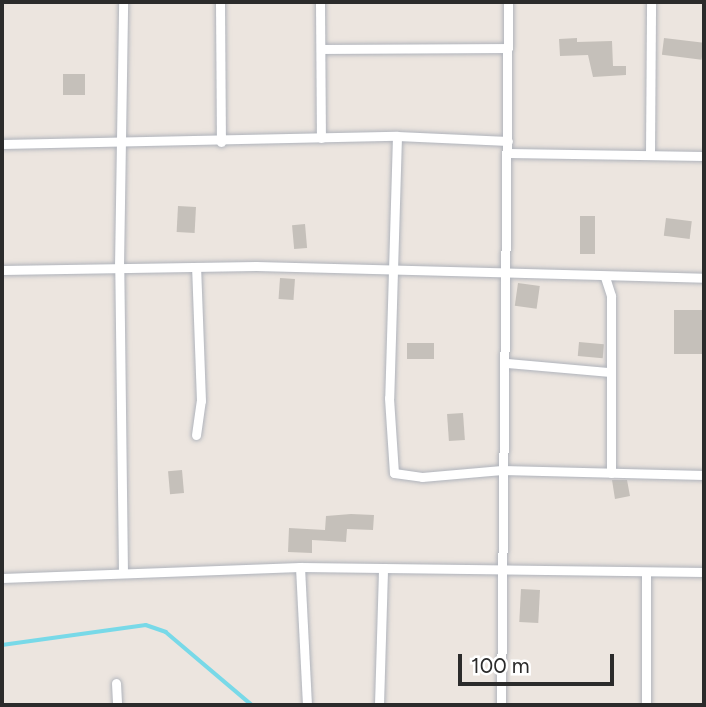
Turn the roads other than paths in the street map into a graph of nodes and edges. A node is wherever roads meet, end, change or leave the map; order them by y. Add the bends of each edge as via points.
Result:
1 (123, 2) edge
2 (220, 2) edge
3 (320, 2) edge
4 (508, 2) edge
5 (651, 2) edge
6 (508, 48) junction
7 (322, 49) junction
8 (397, 136) junction
9 (321, 138) junction
10 (509, 141) junction
11 (221, 142) junction
12 (2, 145) edge
13 (121, 145) junction
14 (508, 153) junction
15 (650, 155) junction
16 (704, 156) edge
17 (119, 267) junction
18 (196, 267) junction
19 (2, 270) edge
20 (508, 270) junction
21 (392, 271) junction
22 (605, 277) junction
23 (704, 278) edge
24 (506, 363) junction
25 (609, 372) junction
26 (196, 435) dead end
27 (502, 470) junction
28 (611, 473) junction
29 (704, 475) edge
30 (300, 567) junction
31 (383, 568) junction
32 (499, 569) junction
33 (646, 572) junction
34 (704, 572) edge
35 (123, 573) junction
36 (2, 578) edge
37 (116, 684) dead end
38 (117, 705) edge
39 (307, 705) edge
40 (379, 705) edge
41 (501, 705) edge
42 (646, 705) edge

1 - 13 street
2 - 11 street
3 - 7 street
4 - 6 street
5 - 15 street
6 - 7 street
6 - 10 street
7 - 9 street
8 - 9 street
8 - 10 street
8 - 21 street
9 - 11 street
10 - 14 street
11 - 13 street
12 - 13 street
13 - 17 street
14 - 15 street
14 - 20 street
15 - 16 street
17 - 18 street
17 - 19 street
17 - 35 street
18 - 21 street
18 - 26 street via 201,401
20 - 21 street
20 - 22 street
20 - 24 street
21 - 27 street via 389,398 394,473 422,477
22 - 23 street
22 - 25 street via 611,296
24 - 25 street
24 - 27 street
25 - 28 street
27 - 28 street
27 - 32 street
28 - 29 street
30 - 31 street
30 - 35 street
30 - 39 street
31 - 32 street
31 - 40 street
32 - 33 street
32 - 41 street
33 - 34 street
33 - 42 street
35 - 36 street
37 - 38 street

